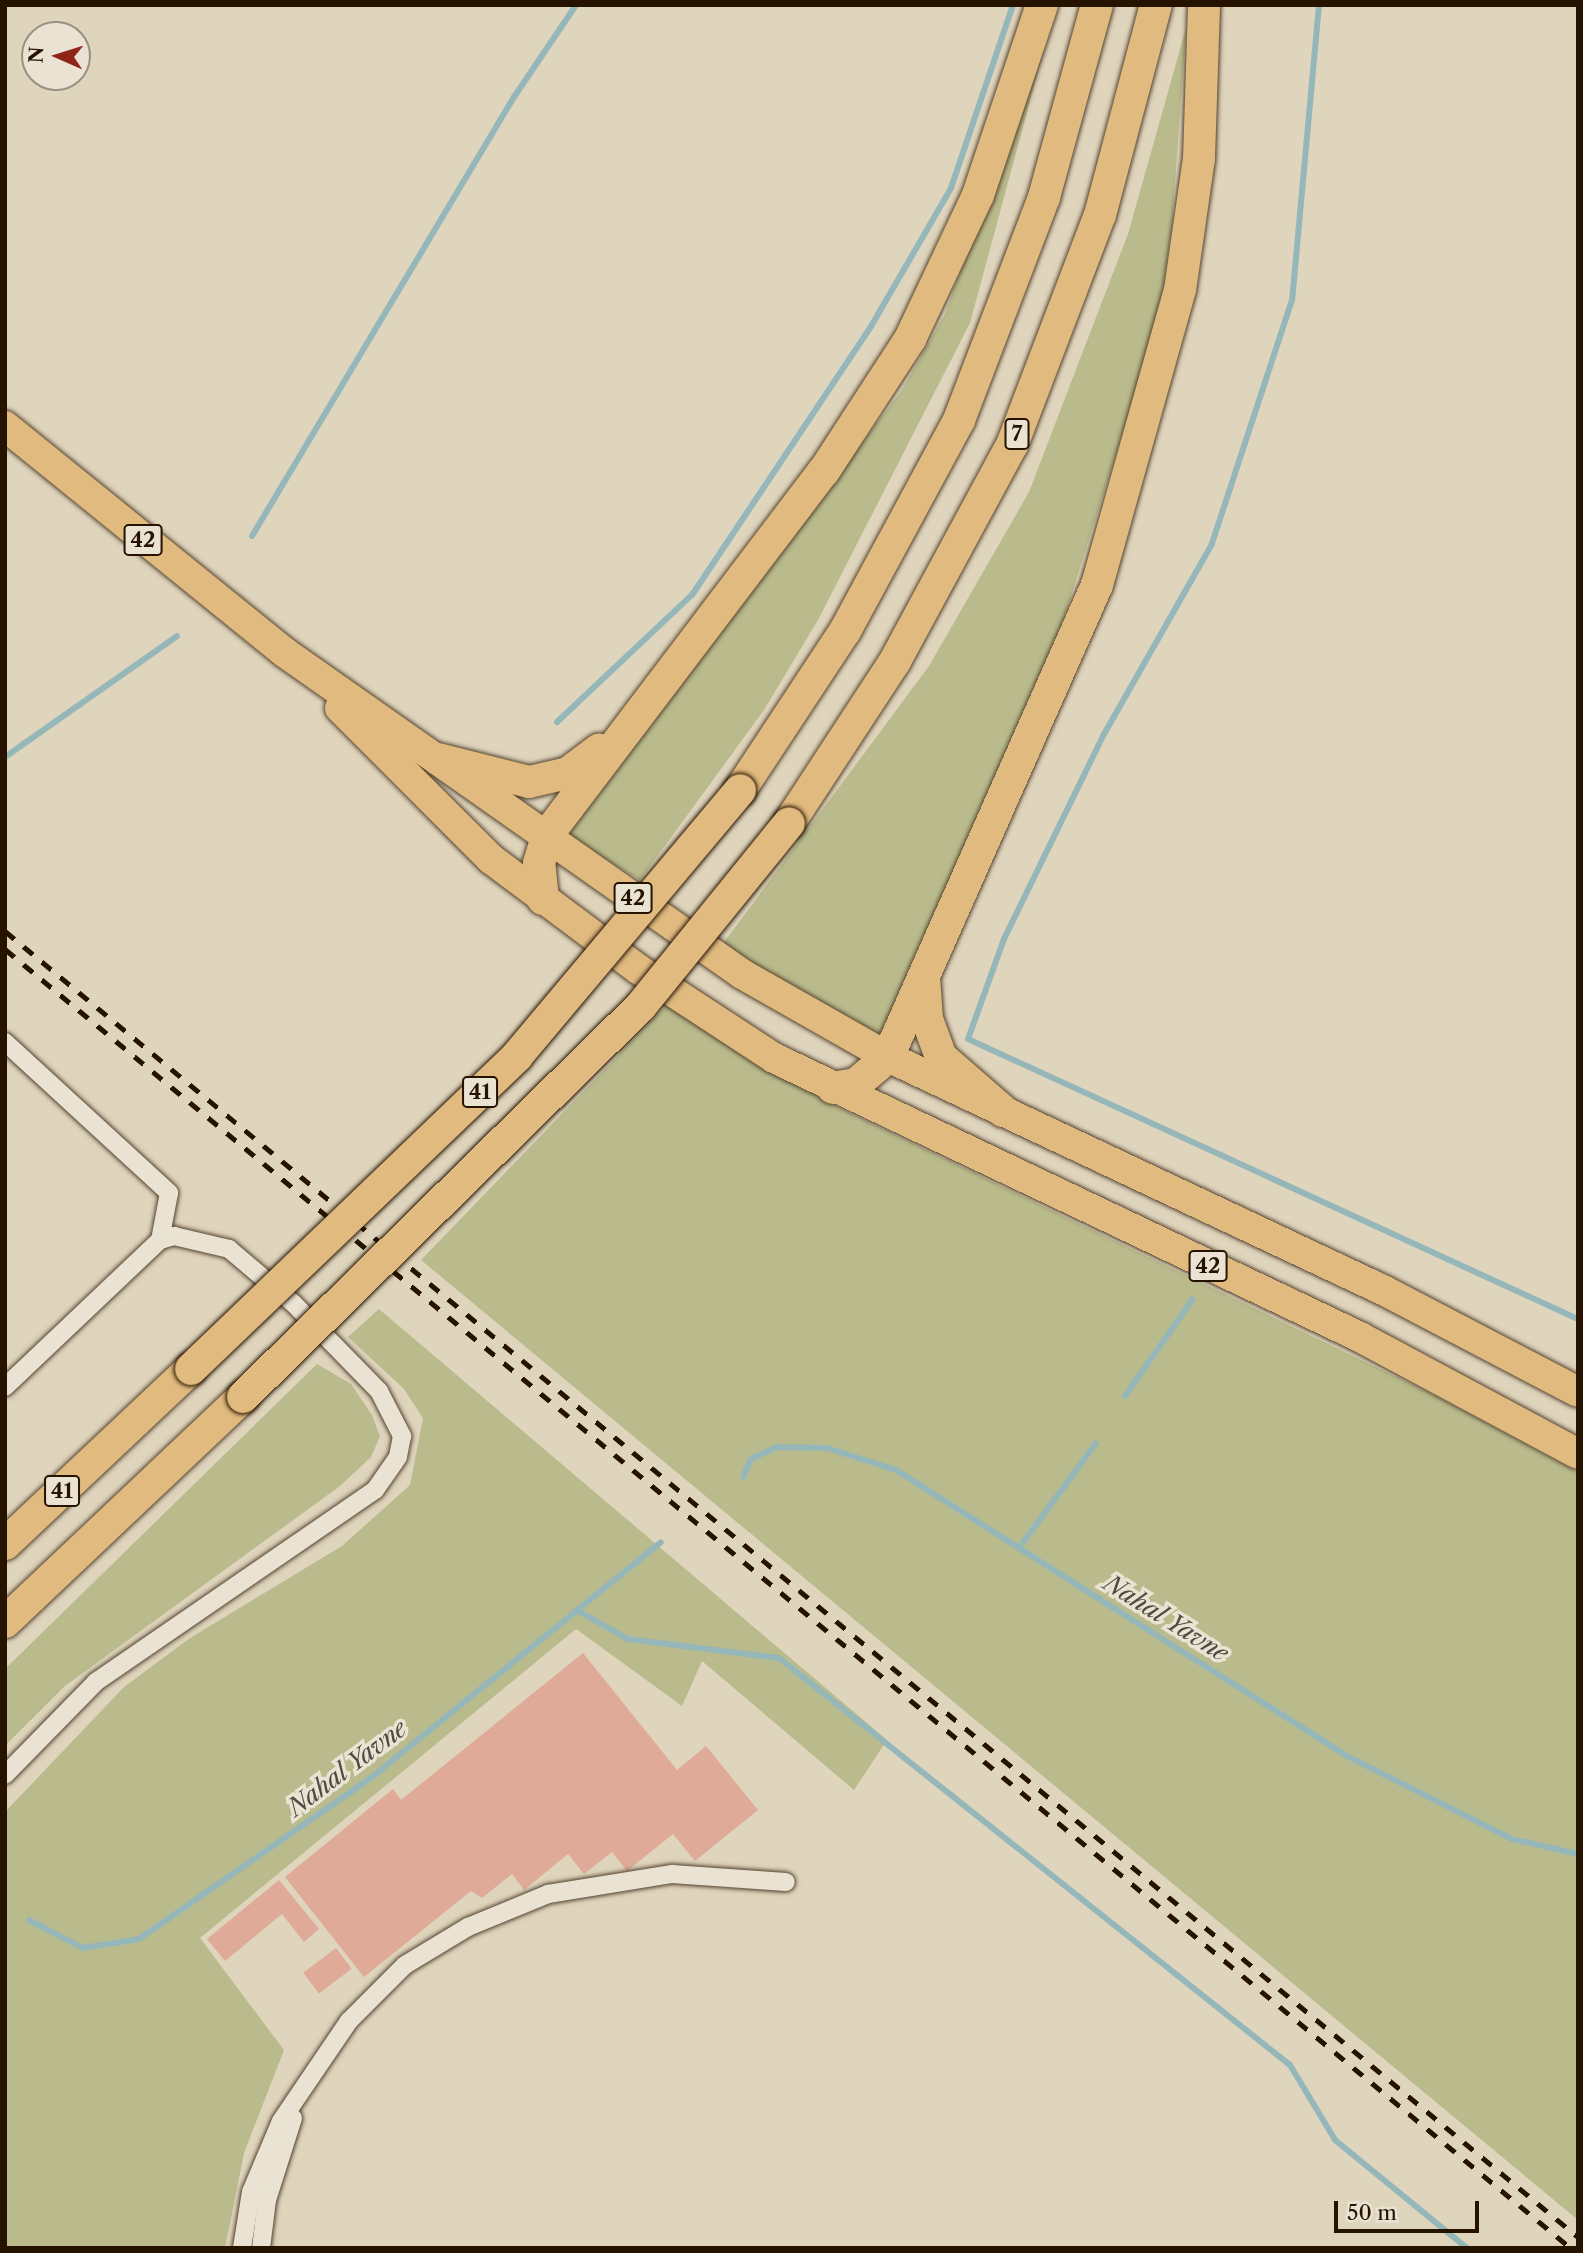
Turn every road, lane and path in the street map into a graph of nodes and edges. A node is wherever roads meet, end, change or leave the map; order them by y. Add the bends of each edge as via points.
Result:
1 (1042, 5) edge
2 (1097, 5) edge
3 (1156, 5) edge
4 (1204, 5) edge
5 (5, 426) edge
6 (284, 652) junction
7 (628, 724) junction
8 (438, 759) junction
9 (789, 823) joint
10 (548, 834) junction
11 (543, 899) junction
12 (927, 964) junction
13 (5, 1042) edge
14 (888, 1057) junction
15 (833, 1088) junction
16 (1003, 1111) junction
17 (160, 1240) junction
18 (5, 1387) edge
19 (1578, 1392) edge
20 (118, 1438) junction
21 (1578, 1454) edge
22 (5, 1529) edge
23 (5, 1544) edge
24 (5, 1622) edge
25 (5, 1775) edge
26 (786, 1882) dead end
27 (306, 2085) junction
28 (242, 2248) edge
29 (261, 2248) edge

1 - 7 highway via 978,195 910,339 824,471
2 - 20 highway, 41, bridge via 1044,197 959,420 845,631 740,790 517,1056
3 - 9 highway, 7 via 1100,215 1012,445 895,661
4 - 12 highway via 1199,158 1180,290 1142,439 1097,584 1039,727
5 - 6 highway, 42
6 - 8 highway, 42
6 - 11 highway, 42 via 491,859
7 - 8 highway via 592,756 550,780 505,780
7 - 10 highway
8 - 10 highway, 42
9 - 24 highway, 41, bridge via 631,1016 243,1397
10 - 11 highway via 539,863
10 - 14 highway, 42 via 742,974
11 - 15 highway, 42 via 719,1023
12 - 14 highway
12 - 16 highway via 924,998 941,1057
13 - 17 street via 169,1193
14 - 15 highway via 856,1084
14 - 16 highway, 42
15 - 21 highway, 42 via 1360,1337
16 - 19 highway, 42 via 1383,1290
17 - 18 street
17 - 25 street via 174,1236 229,1249 294,1304 397,1417 398,1457 358,1504 176,1622 96,1682
20 - 22 highway
20 - 23 highway, 41
26 - 27 street via 672,1874 575,1888 505,1910 438,1943 386,1981 331,2043
27 - 28 street via 260,2164
27 - 29 street via 267,2200

